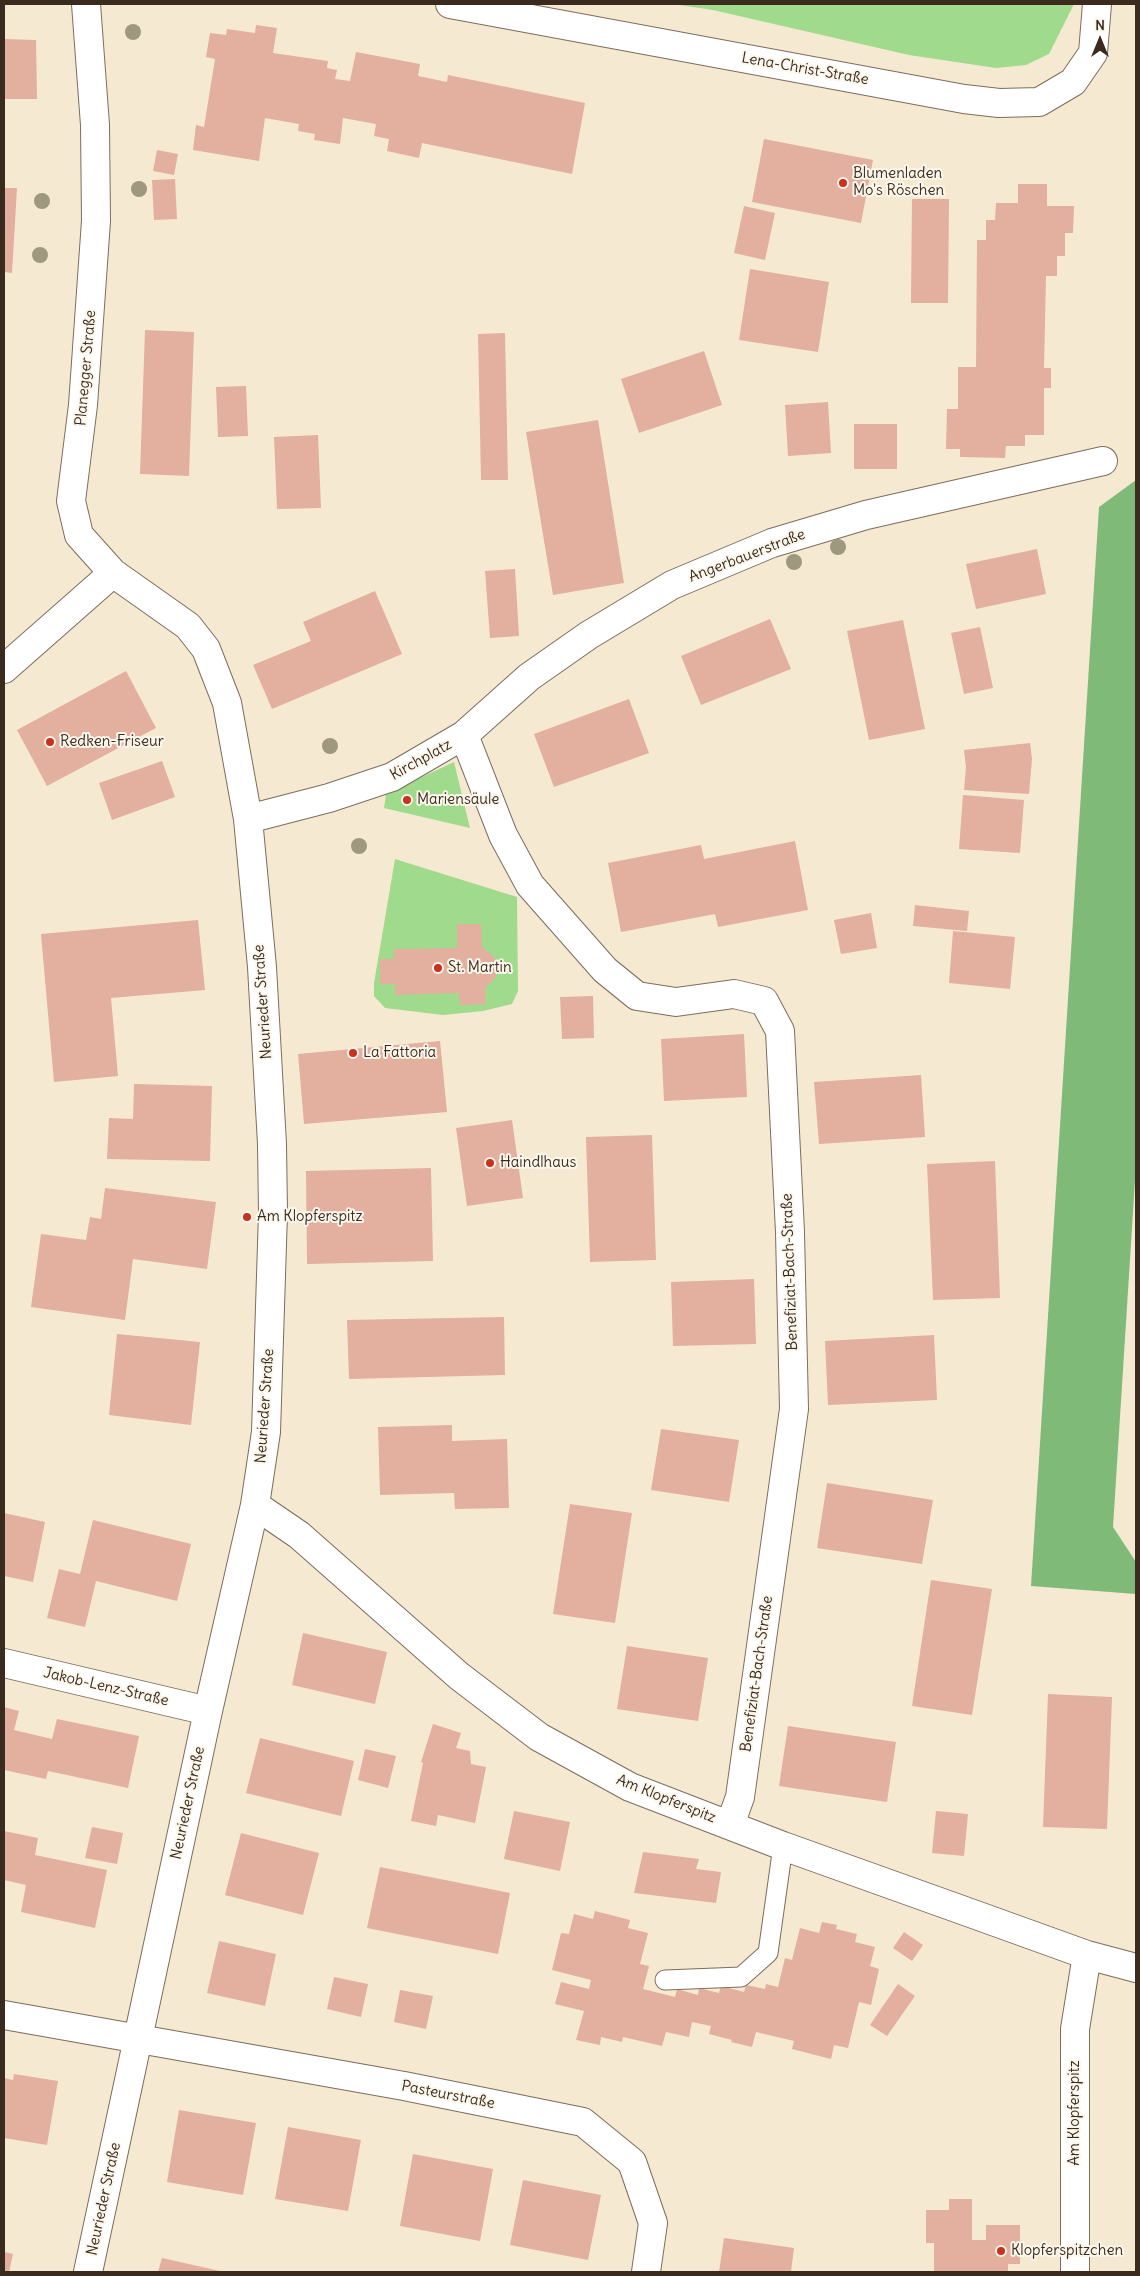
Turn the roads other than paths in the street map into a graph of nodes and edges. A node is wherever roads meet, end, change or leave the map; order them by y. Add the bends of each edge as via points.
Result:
1 (86, 4) edge
2 (450, 4) edge
3 (1097, 4) edge
4 (1102, 461) dead end
5 (113, 574) junction
6 (4, 669) edge
7 (464, 735) junction
8 (248, 819) junction
9 (530, 884) joint
10 (255, 1506) junction
11 (4, 1663) edge
12 (208, 1711) junction
13 (730, 1825) junction
14 (783, 1846) junction
15 (1087, 1955) junction
16 (1136, 1968) edge
17 (665, 1980) dead end
18 (4, 2015) edge
19 (138, 2040) junction
20 (88, 2272) edge
21 (646, 2272) edge
22 (1075, 2272) edge

1 - 5 street, Planegger Straße via 95,125 96,221 83,405 71,501 79,535
2 - 3 street, Lena-Christ-Straße via 999,103 1039,102 1073,82 1093,53
4 - 7 street, Angerbauerstraße via 866,514 772,543 672,585 589,635 529,677
5 - 6 street
5 - 8 street, Neurieder Straße via 188,626 206,649 227,703
7 - 8 street, Kirchplatz via 392,777 329,798
7 - 9 street, Kirchplatz via 503,835
8 - 10 street, Neurieder Straße via 262,967 272,1144 266,1432
9 - 13 street, Benefiziat-Bach-Straße via 605,970 638,996 676,1002 734,994 764,1001 780,1031 790,1232 794,1409 740,1797
10 - 12 street, Neurieder Straße
10 - 13 street, Am Klopferspitz via 300,1535 459,1676 539,1737 630,1787
11 - 12 street, Jakob-Lenz-Straße
12 - 19 street, Neurieder Straße
13 - 14 street, Am Klopferspitz
14 - 15 street, Am Klopferspitz
14 - 17 lane via 768,1953 741,1977
15 - 16 street, Am Klopferspitz
15 - 22 street, Am Klopferspitz via 1075,2029
18 - 19 street, Pasteurstraße
19 - 20 street, Neurieder Straße
19 - 21 street, Pasteurstraße via 404,2086 583,2122 632,2162 653,2223

